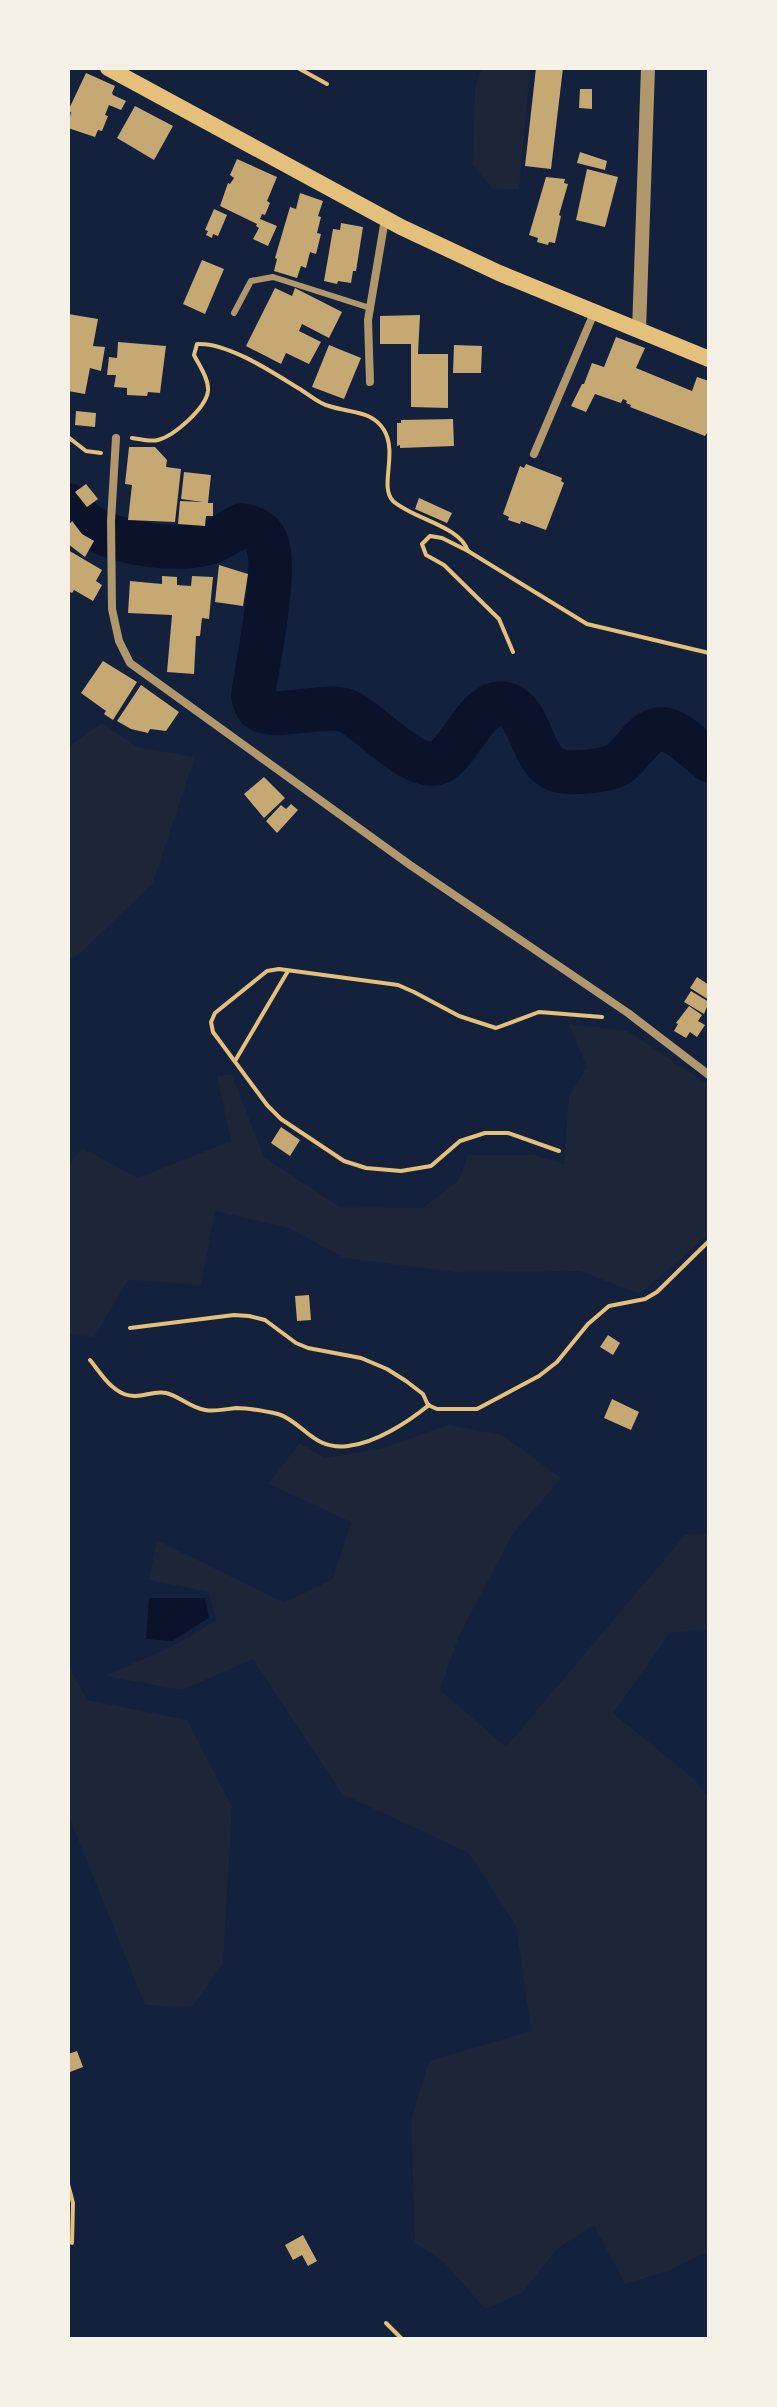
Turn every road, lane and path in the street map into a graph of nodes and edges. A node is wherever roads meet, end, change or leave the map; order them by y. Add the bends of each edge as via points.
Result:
1 (108, 68) edge
2 (298, 68) edge
3 (648, 68) edge
4 (327, 84) dead end
5 (385, 219) junction
6 (370, 308) junction
7 (234, 313) dead end
8 (594, 313) junction
9 (639, 331) junction
10 (709, 359) edge
11 (370, 382) dead end
12 (68, 437) edge
13 (116, 438) joint
14 (115, 454) junction
15 (534, 454) dead end
16 (468, 551) junction
17 (513, 652) dead end
18 (709, 653) edge
19 (288, 971) junction
20 (628, 1013) junction
21 (235, 1061) junction
22 (709, 1075) edge
23 (559, 1151) dead end
24 (709, 1241) edge
25 (130, 1328) dead end
26 (90, 1360) dead end
27 (429, 1405) junction
28 (68, 2184) edge
29 (72, 2243) dead end
30 (386, 2323) dead end
31 (402, 2339) edge

1 - 5 main road
2 - 4 path
3 - 9 street
5 - 6 street
5 - 8 main road
6 - 7 lane via 273,277 251,281
6 - 11 street
8 - 9 main road
8 - 15 street
9 - 10 main road
12 - 14 path via 86,451
13 - 14 street
13 - 16 path via 159,440 193,418 208,391 194,355 197,344 223,346 317,401 362,412 382,427 391,449 387,492 466,542
14 - 20 street via 112,609 130,663 410,865
16 - 17 path via 430,536 422,544 426,555 444,565 499,619
16 - 18 path via 587,624
19 - 20 path via 398,985 496,1028 539,1012 605,1017
19 - 21 path
19 - 21 path via 267,971 215,1013 213,1032
20 - 22 street
21 - 23 path via 281,1119 344,1161 366,1168 401,1171 431,1166 460,1141 485,1133 508,1133
24 - 27 path via 657,1292 600,1313 539,1376 477,1409
25 - 27 path via 234,1315 265,1320 308,1348 387,1369 423,1394
26 - 27 path via 122,1394 165,1392 204,1410 238,1408 284,1416 324,1444 347,1447 379,1436
28 - 29 path
30 - 31 path

